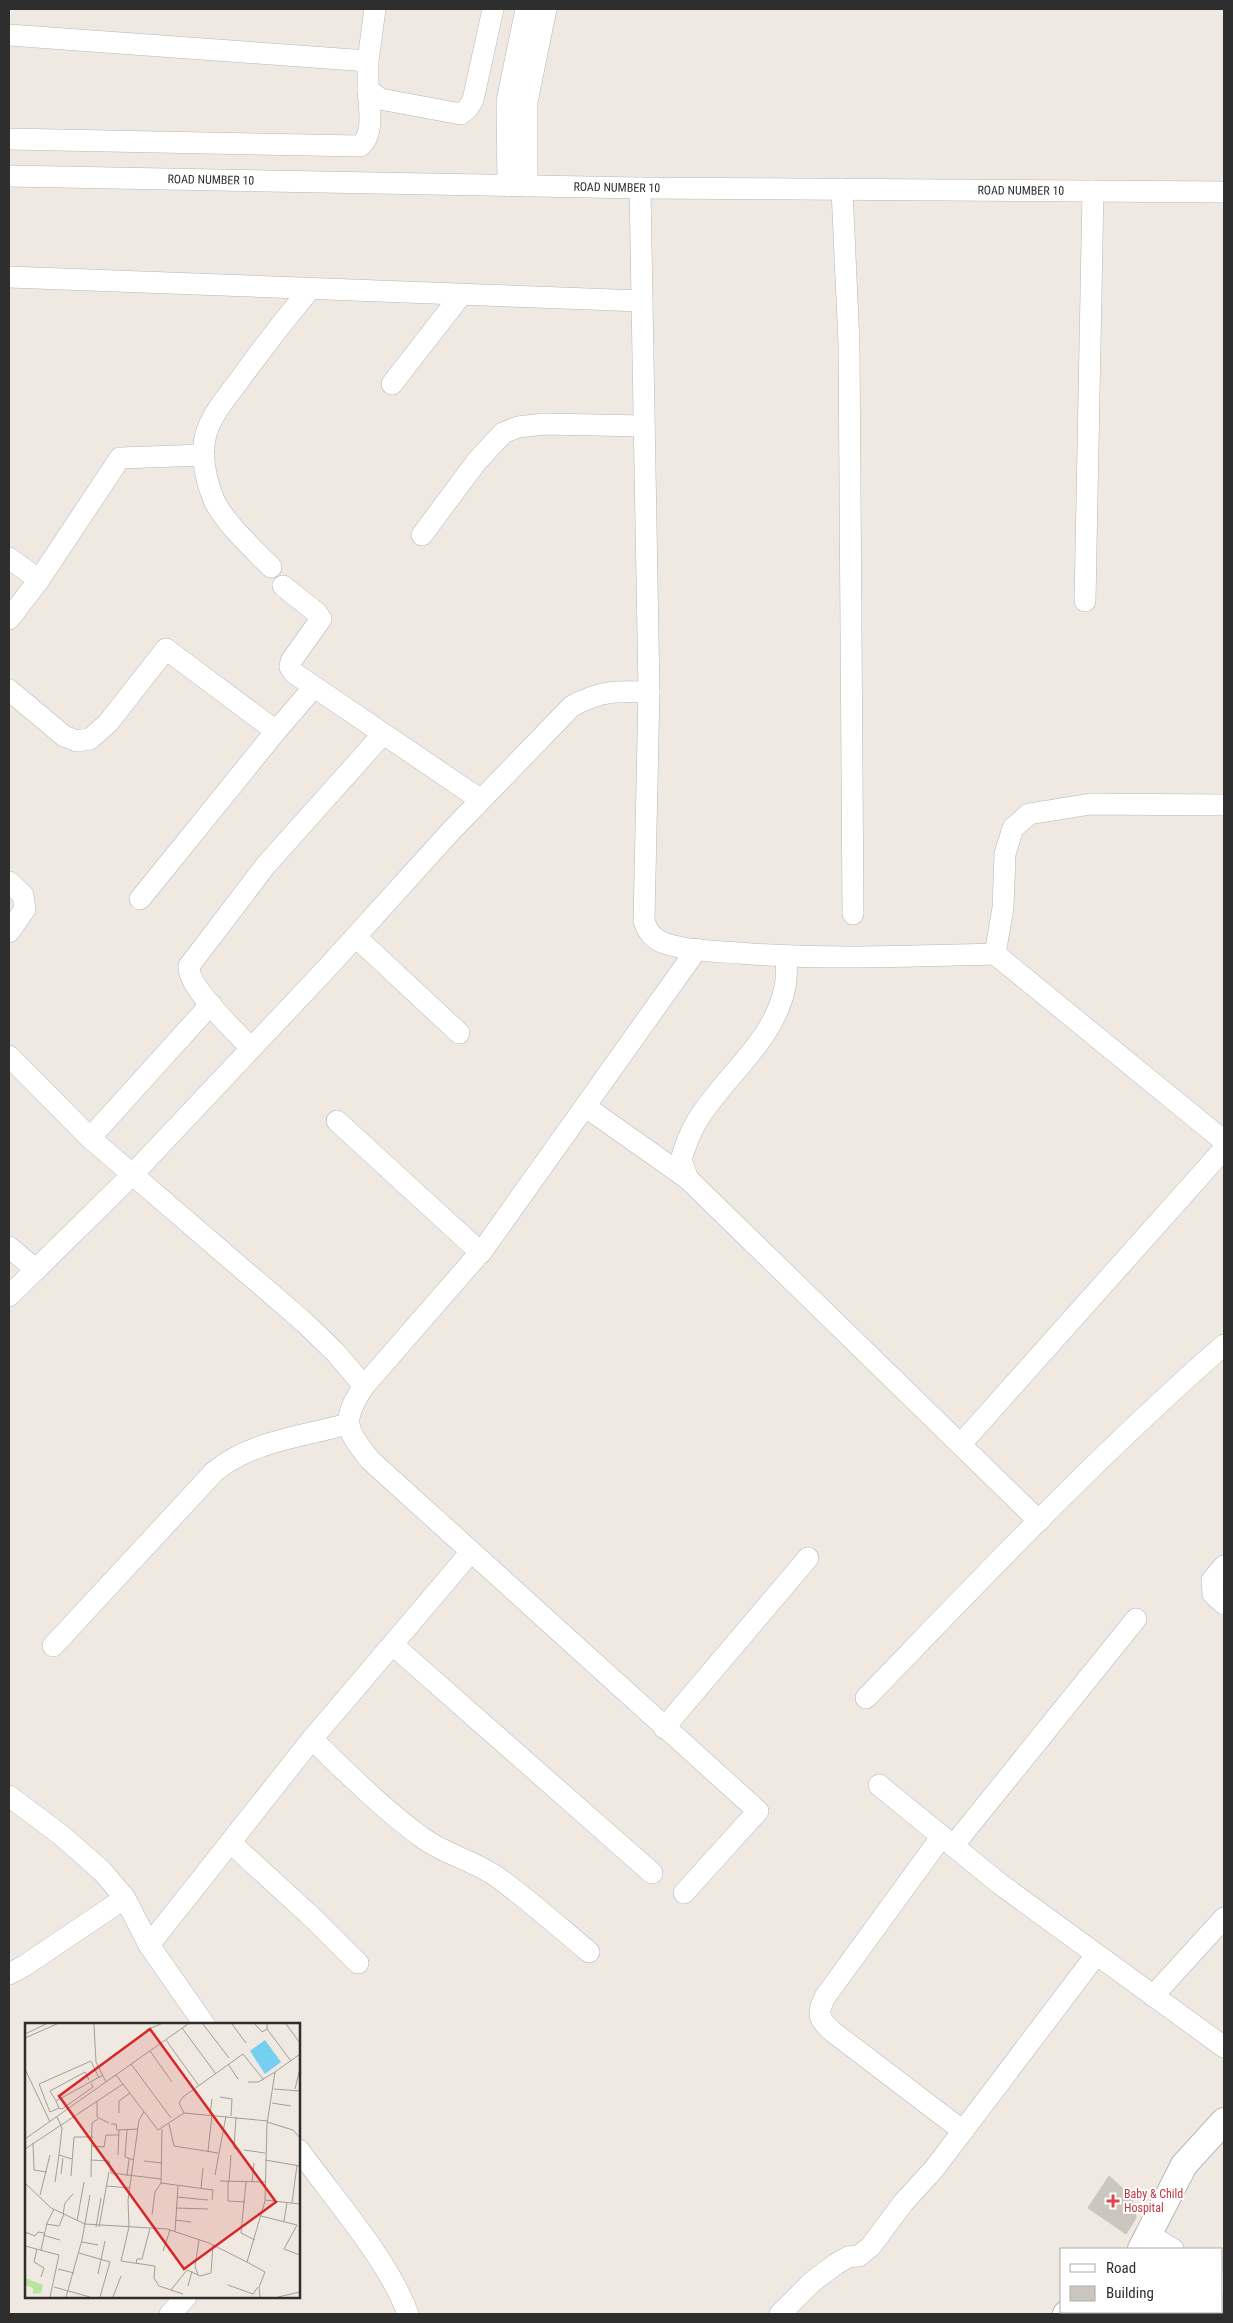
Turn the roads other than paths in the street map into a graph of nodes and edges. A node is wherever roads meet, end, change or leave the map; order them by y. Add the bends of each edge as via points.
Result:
1 (375, 9) edge
2 (494, 9) edge
3 (526, 9) edge
4 (546, 9) edge
5 (9, 35) edge
6 (368, 62) junction
7 (368, 89) junction
8 (473, 100) junction
9 (517, 101) junction
10 (9, 139) edge
11 (9, 176) edge
12 (517, 186) junction
13 (640, 188) junction
14 (842, 189) junction
15 (1093, 191) junction
16 (1224, 192) edge
17 (9, 278) edge
18 (310, 289) junction
19 (461, 294) junction
20 (642, 301) junction
21 (392, 384) dead end
22 (644, 426) junction
23 (204, 455) junction
24 (422, 535) dead end
25 (9, 558) edge
26 (271, 567) dead end
27 (39, 580) junction
28 (284, 586) dead end
29 (1084, 601) dead end
30 (9, 619) edge
31 (314, 688) junction
32 (9, 690) edge
33 (649, 692) junction
34 (276, 731) junction
35 (383, 734) junction
36 (481, 800) junction
37 (1224, 805) edge
38 (9, 882) edge
39 (140, 899) dead end
40 (852, 914) dead end
41 (9, 932) edge
42 (356, 937) junction
43 (697, 949) junction
44 (995, 954) junction
45 (787, 956) junction
46 (211, 1004) junction
47 (460, 1032) dead end
48 (251, 1048) junction
49 (9, 1056) edge
50 (586, 1106) junction
51 (337, 1121) dead end
52 (90, 1138) junction
53 (1223, 1138) edge
54 (132, 1175) junction
55 (688, 1179) junction
56 (9, 1247) edge
57 (480, 1253) junction
58 (36, 1269) junction
59 (9, 1296) edge
60 (1224, 1345) edge
61 (364, 1386) junction
62 (347, 1424) junction
63 (960, 1444) junction
64 (1039, 1521) junction
65 (470, 1553) junction
66 (808, 1558) dead end
67 (1224, 1566) edge
68 (1224, 1604) edge
69 (1136, 1619) dead end
70 (53, 1646) dead end
71 (393, 1646) junction
72 (866, 1698) dead end
73 (664, 1728) junction
74 (312, 1739) junction
75 (879, 1785) dead end
76 (9, 1796) edge
77 (947, 1841) junction
78 (230, 1842) junction
79 (652, 1874) dead end
80 (684, 1893) dead end
81 (125, 1898) junction
82 (1224, 1918) edge
83 (149, 1945) junction
84 (589, 1952) dead end
85 (1096, 1955) junction
86 (358, 1963) dead end
87 (9, 1974) edge
88 (1153, 1996) junction
89 (203, 2023) edge
90 (1224, 2047) edge
91 (1224, 2121) edge
92 (963, 2131) junction
93 (302, 2164) edge
94 (1144, 2241) edge
95 (1169, 2248) edge
96 (185, 2298) edge
97 (405, 2312) edge
98 (170, 2314) edge
99 (780, 2314) edge

1 - 6 street
2 - 8 street
3 - 9 street
4 - 9 street
5 - 6 street
6 - 7 street
7 - 8 street via 380,99 454,114 462,114
7 - 10 street via 369,132 367,140 360,146
8 - 9 street
9 - 12 street
11 - 12 street, ROAD NUMBER 10
12 - 13 street, ROAD NUMBER 10
13 - 14 street, ROAD NUMBER 10
13 - 20 street
14 - 15 street, ROAD NUMBER 10
14 - 40 street via 849,344
15 - 16 street, ROAD NUMBER 10
15 - 29 street
17 - 18 street
18 - 19 street
18 - 23 street via 214,415 206,435
19 - 20 street
19 - 21 street
20 - 22 street
22 - 24 street via 545,424 518,427 503,433
22 - 33 street
23 - 26 street via 215,502 248,545
23 - 27 street via 120,458
25 - 27 street
27 - 30 street
28 - 31 street via 321,619 290,667
31 - 34 street
31 - 35 street
32 - 34 street via 64,736 77,741 90,739 108,723 166,650
33 - 36 street via 619,691 592,695 572,706
33 - 43 street via 644,921 648,931 663,943
34 - 39 street
35 - 36 street
35 - 46 street via 266,865 189,966 191,979
36 - 42 street
37 - 44 street via 1091,804 1029,814 1013,828 1005,854 1003,908
38 - 41 street via 22,894 25,909
42 - 47 street
42 - 48 street
43 - 45 street
43 - 50 street
44 - 45 street via 845,958
44 - 53 street
45 - 55 street via 785,987 762,1038 698,1120 687,1140 681,1160
46 - 48 street
46 - 52 street
48 - 54 street
49 - 52 street
50 - 55 street
50 - 57 street
51 - 57 street
52 - 54 street
53 - 63 street
54 - 58 street
54 - 61 street via 304,1322
55 - 63 street
56 - 58 street
57 - 61 street
58 - 59 street
60 - 64 street via 1174,1389
61 - 62 street via 351,1405
62 - 65 street via 354,1440 370,1460
62 - 70 street via 246,1451 214,1472
63 - 64 street
64 - 72 street
65 - 71 street
65 - 73 street
66 - 73 street
67 - 68 street via 1212,1580 1213,1594
69 - 77 street
71 - 74 street
71 - 79 street
73 - 80 street via 758,1812
74 - 78 street
74 - 84 street via 365,1790 420,1836 497,1876
75 - 77 street
76 - 81 street via 102,1870
77 - 85 street
77 - 92 street via 819,2009 821,2020 833,2032
78 - 83 street
78 - 86 street
81 - 83 street
81 - 87 street
82 - 88 street
83 - 89 street
85 - 88 street
85 - 92 street
88 - 90 street
91 - 94 street via 1184,2165
92 - 99 street via 871,2246 859,2256 848,2257 836,2264 812,2282
93 - 97 street via 378,2258
94 - 95 street
96 - 98 street

